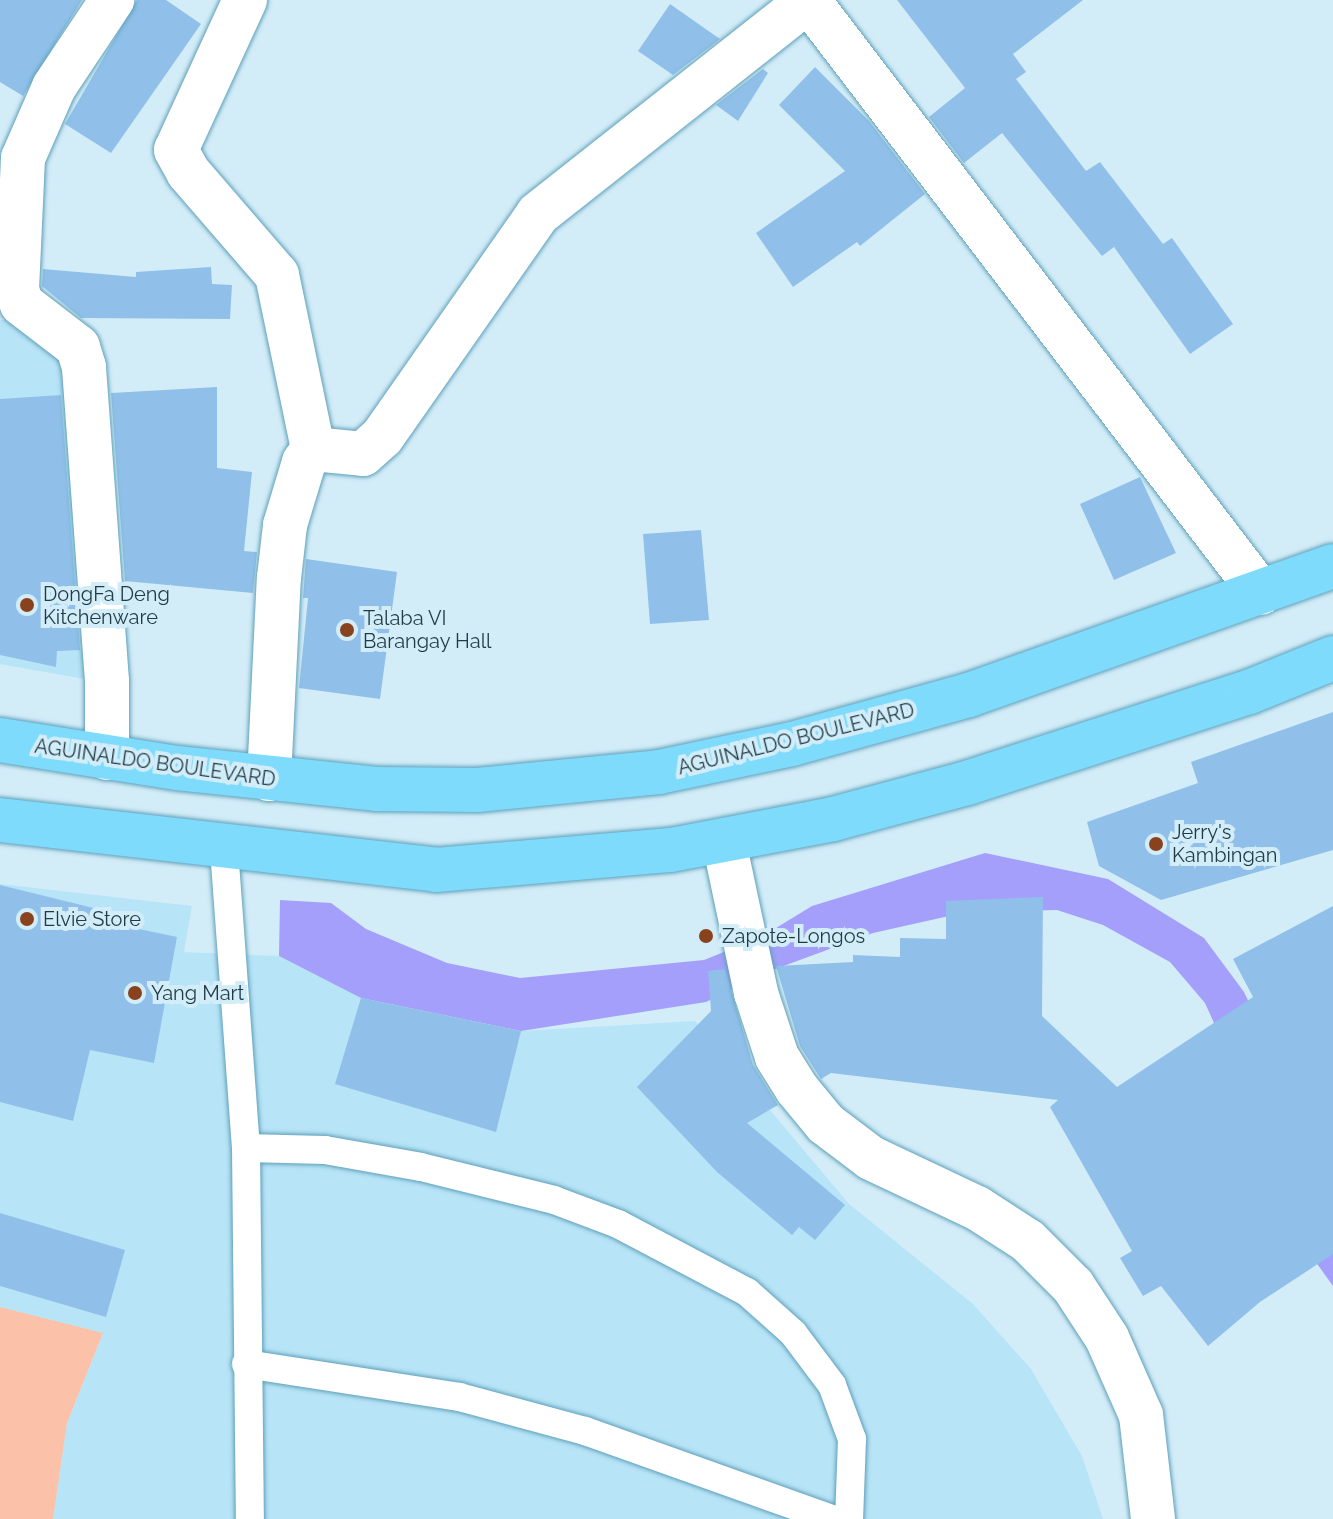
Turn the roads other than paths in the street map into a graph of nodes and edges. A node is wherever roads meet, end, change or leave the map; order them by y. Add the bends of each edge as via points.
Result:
1 (112, 0) edge
2 (245, 0) edge
3 (808, 1) edge
4 (313, 449) junction
5 (1333, 566) edge
6 (1261, 593) junction
7 (1333, 658) edge
8 (0, 740) edge
9 (107, 758) junction
10 (269, 779) junction
11 (0, 820) edge
12 (724, 842) junction
13 (224, 849) junction
14 (246, 1148) junction
15 (246, 1364) junction
16 (250, 1519) edge
17 (832, 1519) edge
18 (849, 1519) edge
19 (1153, 1519) edge

1 - 9 street via 54,87 23,158 17,290 22,304 78,347 84,367 107,681
2 - 4 street via 176,150 188,172 277,275
3 - 4 street via 538,214 382,437 363,454
3 - 6 street
4 - 10 street via 295,484 285,525
5 - 6 highway, AGUINALDO BOULEVARD
6 - 10 highway, AGUINALDO BOULEVARD via 969,695 792,744 659,772 428,791
7 - 12 highway via 1249,692 967,783
8 - 9 highway, AGUINALDO BOULEVARD
9 - 10 highway, AGUINALDO BOULEVARD
11 - 13 highway
12 - 13 highway via 519,866 436,870
12 - 19 street via 738,925 777,1057 826,1124 871,1158 977,1208 1028,1241 1073,1286 1107,1338 1141,1415
13 - 14 lane
14 - 15 lane
14 - 18 lane via 325,1150 554,1200 618,1224 747,1292 793,1333 832,1385 852,1439
15 - 16 lane
15 - 17 lane via 459,1397 629,1446

